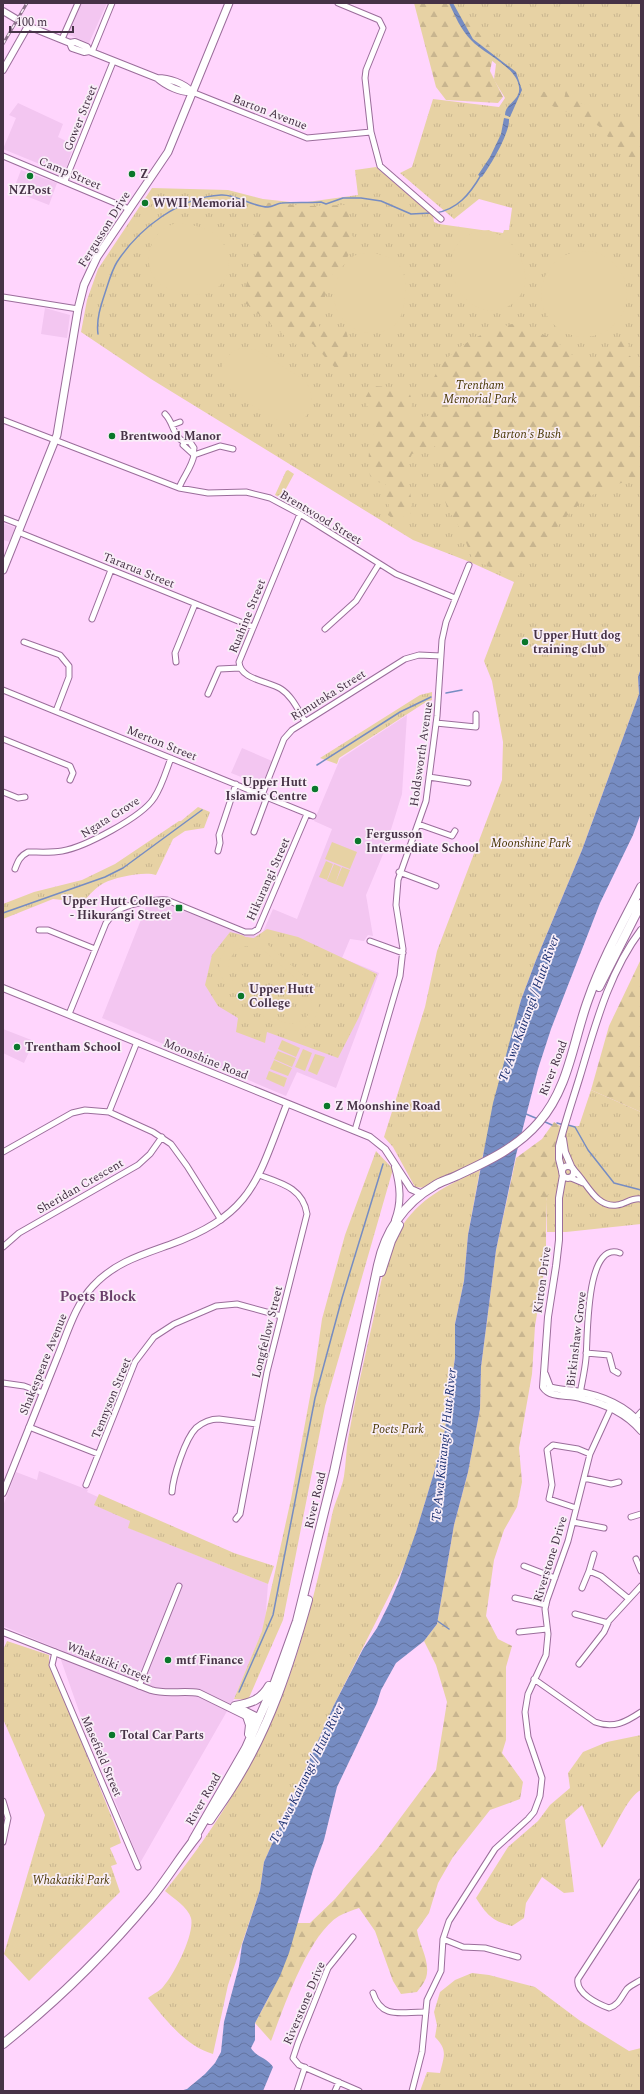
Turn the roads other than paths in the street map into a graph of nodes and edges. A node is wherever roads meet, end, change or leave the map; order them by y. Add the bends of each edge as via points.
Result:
1 (78, 3) edge
2 (112, 3) edge
3 (229, 3) edge
4 (338, 3) edge
5 (4, 14) edge
6 (28, 26) junction
7 (62, 40) junction
8 (90, 51) junction
9 (114, 62) junction
10 (3, 70) edge
11 (192, 92) junction
12 (371, 132) junction
13 (3, 156) edge
14 (65, 181) junction
15 (129, 209) junction
16 (441, 219) dead end
17 (3, 297) edge
18 (78, 309) junction
19 (164, 414) dead end
20 (3, 420) edge
21 (180, 422) dead end
22 (172, 425) junction
23 (55, 441) junction
24 (233, 449) dead end
25 (194, 455) junction
26 (179, 488) junction
27 (300, 514) junction
28 (3, 518) edge
29 (20, 529) junction
30 (379, 564) junction
31 (469, 565) dead end
32 (3, 570) edge
33 (111, 570) junction
34 (455, 598) junction
35 (195, 604) junction
36 (92, 619) dead end
37 (253, 627) junction
38 (325, 629) dead end
39 (24, 642) dead end
40 (441, 656) junction
41 (176, 662) dead end
42 (240, 668) junction
43 (3, 690) edge
44 (208, 694) dead end
45 (56, 711) junction
46 (476, 714) dead end
47 (305, 721) junction
48 (436, 723) junction
49 (3, 739) edge
50 (171, 758) junction
51 (429, 777) junction
52 (70, 780) dead end
53 (468, 783) dead end
54 (236, 784) junction
55 (3, 792) edge
56 (264, 796) junction
57 (25, 797) dead end
58 (307, 814) junction
59 (313, 816) dead end
60 (418, 824) junction
61 (455, 831) dead end
62 (254, 832) dead end
63 (218, 851) dead end
64 (15, 869) dead end
65 (399, 872) junction
66 (436, 886) dead end
67 (641, 887) edge
68 (641, 894) edge
69 (641, 904) edge
70 (626, 917) junction
71 (39, 930) dead end
72 (641, 930) edge
73 (370, 941) dead end
74 (95, 950) junction
75 (403, 953) junction
76 (3, 988) edge
77 (69, 1014) junction
78 (578, 1035) junction
79 (137, 1042) junction
80 (287, 1104) junction
81 (110, 1112) junction
82 (355, 1130) junction
83 (564, 1133) junction
84 (162, 1137) junction
85 (3, 1152) edge
86 (393, 1159) junction
87 (573, 1169) junction
88 (563, 1173) junction
89 (259, 1175) junction
90 (456, 1176) junction
91 (571, 1178) junction
92 (585, 1185) junction
93 (561, 1191) junction
94 (422, 1194) junction
95 (641, 1199) edge
96 (221, 1220) junction
97 (393, 1226) junction
98 (3, 1247) edge
99 (620, 1253) dead end
100 (281, 1316) junction
101 (586, 1353) junction
102 (618, 1373) dead end
103 (3, 1383) edge
104 (43, 1393) junction
105 (580, 1394) junction
106 (612, 1406) junction
107 (641, 1412) edge
108 (634, 1420) junction
109 (257, 1424) junction
110 (641, 1424) edge
111 (29, 1427) junction
112 (641, 1432) edge
113 (98, 1454) junction
114 (590, 1454) junction
115 (584, 1478) junction
116 (6, 1479) edge
117 (619, 1482) dead end
118 (86, 1485) dead end
119 (172, 1492) dead end
120 (3, 1493) edge
121 (576, 1508) junction
122 (641, 1514) edge
123 (631, 1517) dead end
124 (236, 1519) dead end
125 (573, 1522) junction
126 (604, 1528) dead end
127 (594, 1554) dead end
128 (636, 1558) dead end
129 (524, 1566) dead end
130 (589, 1571) junction
131 (641, 1571) edge
132 (554, 1578) junction
133 (179, 1586) dead end
134 (641, 1586) edge
135 (582, 1588) dead end
136 (515, 1598) dead end
137 (629, 1599) junction
138 (546, 1605) junction
139 (575, 1614) dead end
140 (300, 1619) junction
141 (606, 1624) junction
142 (547, 1629) junction
143 (3, 1632) edge
144 (519, 1632) dead end
145 (55, 1652) junction
146 (578, 1664) dead end
147 (534, 1679) junction
148 (139, 1686) junction
149 (209, 1698) junction
150 (236, 1706) junction
151 (641, 1712) edge
152 (247, 1716) junction
153 (260, 1718) junction
154 (228, 1778) junction
155 (224, 1798) junction
156 (3, 1801) edge
157 (193, 1840) junction
158 (3, 1842) edge
159 (138, 1867) dead end
160 (641, 1882) edge
161 (353, 1937) dead end
162 (443, 1939) junction
163 (518, 1957) dead end
164 (641, 1980) edge
165 (373, 1993) dead end
166 (426, 2012) junction
167 (3, 2044) edge
168 (305, 2067) junction
169 (339, 2082) junction
170 (297, 2091) edge
171 (335, 2091) edge
172 (359, 2091) edge
173 (412, 2091) edge

1 - 7 street
2 - 8 street
3 - 11 main road, Fergusson Drive
4 - 12 street via 382,23 383,28 368,63 365,78
5 - 6 street
6 - 7 street
6 - 10 street
7 - 8 street via 70,43 72,48
8 - 9 street
9 - 11 street via 185,92
9 - 14 street, Gower Street
11 - 12 street, Barton Avenue via 307,138
11 - 15 main road, Fergusson Drive via 168,152
12 - 16 street via 380,166
13 - 14 street, Camp Street
14 - 15 street, Camp Street
15 - 18 main road, Fergusson Drive via 90,271
17 - 18 street
18 - 23 main road, Fergusson Drive
19 - 22 street
20 - 23 street, Brentwood Street
21 - 22 street
22 - 25 street via 175,435
23 - 26 street, Brentwood Street
23 - 29 main road, Fergusson Drive
24 - 25 street via 220,446
25 - 26 street via 192,465 182,477
26 - 27 street, Brentwood Street via 204,493 252,493 282,503
27 - 30 street, Brentwood Street
27 - 37 street, Ruahine Street
28 - 29 street, Tararua Street
29 - 32 main road, Fergusson Drive
29 - 33 street, Tararua Street
30 - 34 street, Brentwood Street via 396,574
30 - 38 street via 356,601
31 - 34 street, Holdsworth Avenue
33 - 35 street, Tararua Street
33 - 36 street
34 - 40 street, Holdsworth Avenue via 446,622
35 - 37 street, Tararua Street
35 - 41 street via 175,653
37 - 42 street, Ruahine Street via 240,659
39 - 45 street via 60,655 69,666 69,677
40 - 47 street, Rimutaka Street via 419,655 408,658
40 - 48 street, Holdsworth Avenue
42 - 44 street via 219,669
42 - 47 street, Ruahine Street via 247,674 282,689 289,695
43 - 45 street, Merton Street
45 - 50 street, Merton Street
46 - 48 street via 476,727
47 - 56 street, Rimutaka Street via 284,739
48 - 51 street, Holdsworth Avenue
49 - 52 street via 70,766 73,773
50 - 54 street, Merton Street
50 - 64 street, Ngata Grove via 154,798 140,812 80,846 61,851 28,852 20,858
51 - 53 street
51 - 60 street, Holdsworth Avenue via 426,801
54 - 56 street, Merton Street
54 - 63 street via 219,835
55 - 57 street via 18,798
56 - 58 street, Merton Street
56 - 62 street, Rimutaka Street
58 - 59 street, Merton Street
58 - 74 street, Hikurangi Street via 262,923 254,932 245,932 167,900 154,900 115,912 106,923
60 - 61 street via 452,836
60 - 65 street, Holdsworth Avenue
65 - 66 street
65 - 75 street, Holdsworth Avenue via 396,905
67 - 70 highway, River Road
68 - 70 highway
69 - 78 highway, River Road via 612,957
70 - 78 highway, River Road via 598,974
71 - 74 street via 48,930
72 - 83 street, Kirton Drive via 623,958 603,1004
73 - 75 street
74 - 77 street, Hikurangi Street
75 - 82 street, Holdsworth Avenue via 400,976
76 - 77 street, Moonshine Road
77 - 79 street, Moonshine Road
78 - 90 highway, River Road via 562,1085 549,1110 533,1129 513,1146
79 - 80 street, Moonshine Road
79 - 81 street
80 - 82 street, Moonshine Road
80 - 89 street, Shakespeare Avenue
81 - 84 street
81 - 85 street via 85,1110 72,1113
82 - 86 street, Moonshine Road via 378,1142
83 - 87 street via 564,1146
83 - 88 street, Kirton Drive via 558,1155
84 - 96 street via 171,1144 188,1166
84 - 98 street, Sheridan Crescent via 138,1165 19,1233
86 - 94 street, Moonshine Road via 411,1189
86 - 97 street, Moonshine Road via 400,1196
87 - 88 street via 565,1166
87 - 91 street
87 - 92 street
88 - 91 street
88 - 93 street, Kirton Drive
89 - 96 street, Shakespeare Avenue via 240,1203
89 - 100 street, Longfellow Street via 295,1190 304,1201 307,1214
90 - 94 highway, River Road via 442,1181
90 - 140 highway, River Road via 423,1198 412,1209 398,1228 387,1253 333,1497
91 - 92 street
91 - 93 street
92 - 95 street via 606,1204 616,1205
93 - 105 street, Kirton Drive via 559,1240 548,1317 543,1387 549,1393
94 - 97 highway, River Road
96 - 104 street, Shakespeare Avenue via 204,1231 127,1261 99,1280 79,1306
97 - 140 highway, River Road via 379,1260
99 - 101 street, Birkinshaw Grove via 611,1251 605,1254 596,1268 587,1320
100 - 109 street, Longfellow Street
100 - 113 street, Tennyson Street via 237,1304 216,1306 174,1324 154,1336 136,1362
101 - 102 street via 610,1355 613,1370
101 - 105 street, Birkinshaw Grove
103 - 104 street via 24,1386
104 - 111 street, Shakespeare Avenue
105 - 106 street, Kirton Drive
106 - 108 street, Kirton Drive
106 - 114 street, Riverstone Drive
107 - 108 street
108 - 110 street, Kirton Drive
108 - 112 street, Kirton Drive
109 - 119 street via 213,1419 201,1425 191,1436 177,1469
109 - 124 street, Longfellow Street via 240,1514
111 - 113 street
111 - 116 street, Shakespeare Avenue
113 - 118 street, Tennyson Street
114 - 115 street, Riverstone Drive
114 - 121 street via 578,1449 553,1445 547,1450 552,1485 549,1499
115 - 117 street via 611,1484
115 - 121 street, Riverstone Drive
116 - 120 street, Shakespeare Avenue
121 - 125 street, Riverstone Drive
122 - 123 street
125 - 126 street
125 - 132 street, Riverstone Drive
127 - 130 street
128 - 131 street
129 - 132 street
130 - 135 street
130 - 137 street via 601,1576
132 - 138 street, Riverstone Drive
133 - 148 street
134 - 137 street
136 - 138 street
137 - 141 street
138 - 142 street, Riverstone Drive
139 - 141 street
140 - 150 highway via 266,1691 254,1701
140 - 153 highway via 267,1712
140 - 155 highway, River Road via 286,1674 267,1722
141 - 146 street via 604,1632
142 - 144 street
142 - 147 street, Riverstone Drive via 546,1655
143 - 145 street, Whakatiki Street
145 - 148 street, Whakatiki Street
145 - 159 street, Masefield Street via 52,1664
147 - 151 street via 602,1725 619,1725
147 - 162 street, Riverstone Drive via 526,1703 525,1720 542,1778 538,1804 528,1819 495,1849 454,1911
148 - 149 street, Whakatiki Street via 158,1692 190,1691
149 - 150 street, Whakatiki Street
149 - 152 street, Whakatiki Street
150 - 153 street, Whakatiki Street
152 - 153 street, Whakatiki Street via 254,1720
152 - 154 highway via 250,1730
153 - 154 highway, River Road
153 - 155 highway via 260,1727
154 - 157 highway, River Road
155 - 157 highway, River Road via 209,1822
156 - 158 street via 8,1818
157 - 167 highway, River Road via 150,1900 101,1955 49,2006
160 - 164 street via 577,1984 582,1992 609,2008 620,2001 628,1988
161 - 168 street, Riverstone Drive via 328,1968 298,2043 293,2058
162 - 163 street via 463,1947 485,1948
162 - 166 street, Riverstone Drive via 441,1971 429,1995
165 - 166 street via 379,2005 390,2013
166 - 173 street, Riverstone Drive via 422,2052
168 - 169 street, Riverstone Drive
168 - 170 street
169 - 171 street
169 - 172 street, Riverstone Drive

